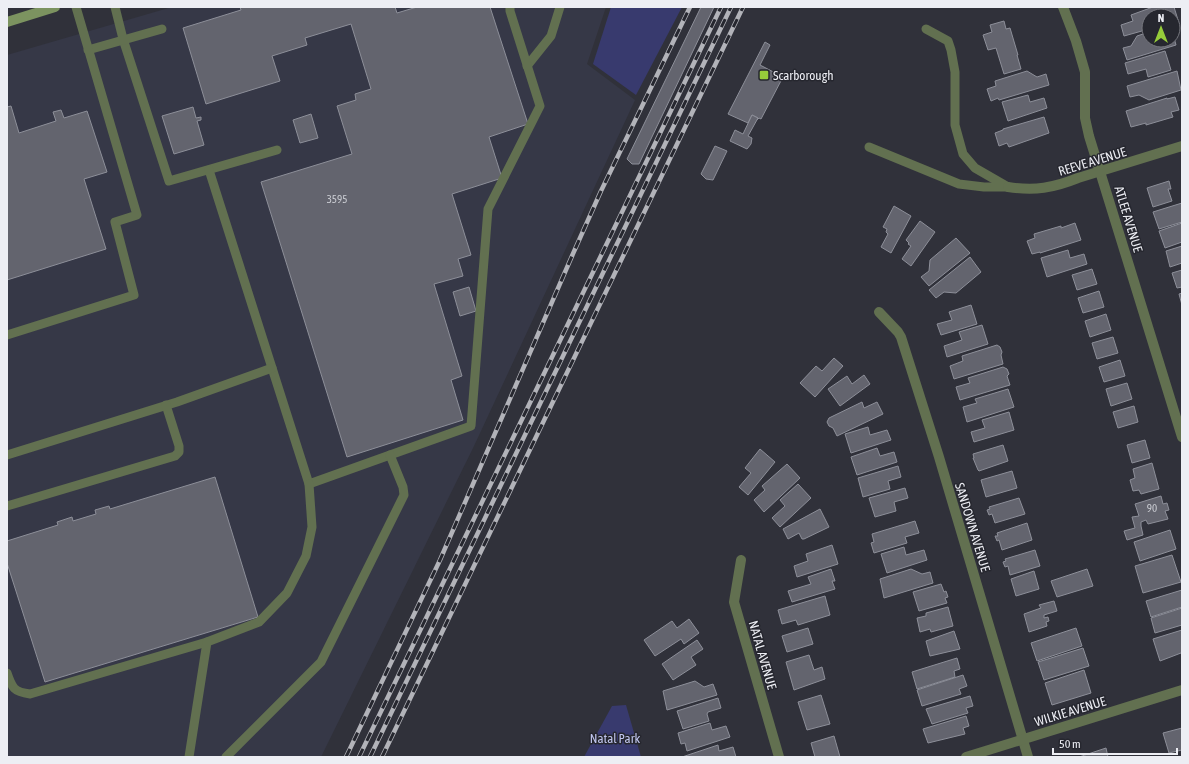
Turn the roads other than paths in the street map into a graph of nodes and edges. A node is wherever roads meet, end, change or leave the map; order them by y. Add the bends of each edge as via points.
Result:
1 (55, 7) edge
2 (76, 7) edge
3 (116, 7) edge
4 (510, 7) edge
5 (560, 7) edge
6 (1063, 7) edge
7 (7, 22) edge
8 (926, 28) dead end
9 (162, 29) dead end
10 (123, 39) junction
11 (88, 50) junction
12 (527, 66) junction
13 (1182, 146) edge
14 (869, 147) dead end
15 (277, 150) dead end
16 (209, 170) junction
17 (1100, 172) junction
18 (1008, 187) junction
19 (879, 312) dead end
20 (7, 335) edge
21 (272, 368) junction
22 (166, 405) junction
23 (1182, 437) edge
24 (7, 455) edge
25 (390, 455) junction
26 (309, 484) junction
27 (7, 506) edge
28 (741, 560) dead end
29 (207, 642) junction
30 (7, 673) edge
31 (1182, 690) edge
32 (1023, 739) junction
33 (189, 757) edge
34 (226, 757) edge
35 (779, 757) edge
36 (966, 757) edge
37 (1028, 757) edge

1 - 7 main road
2 - 11 lane
3 - 10 lane
4 - 12 lane
5 - 12 lane via 551,36
6 - 17 street, ATLEE AVENUE via 1084,72 1085,118
8 - 18 lane via 948,41 951,50 955,72 954,125 963,154 975,168
9 - 10 lane
10 - 11 lane
10 - 16 lane via 169,182
11 - 20 lane via 136,215 115,222 134,295
12 - 25 lane via 540,106 488,209 471,426
13 - 17 street, REEVE AVENUE
14 - 18 lane via 959,184
15 - 16 lane
16 - 21 lane
17 - 18 street, REEVE AVENUE via 1042,189
17 - 23 street, ATLEE AVENUE
19 - 32 street, SANDOWN AVENUE via 901,337
21 - 22 lane
21 - 26 lane
22 - 24 lane
22 - 27 lane via 179,446 179,452 175,456
25 - 26 lane
25 - 34 lane via 404,495 321,662
26 - 29 lane via 312,527 306,556 287,593 259,622
28 - 35 street, NATAL AVENUE via 734,602
29 - 30 lane via 30,694 15,689
29 - 33 lane
31 - 32 street, WILKIE AVENUE
32 - 36 street, WILKIE AVENUE
32 - 37 street, SANDOWN AVENUE

